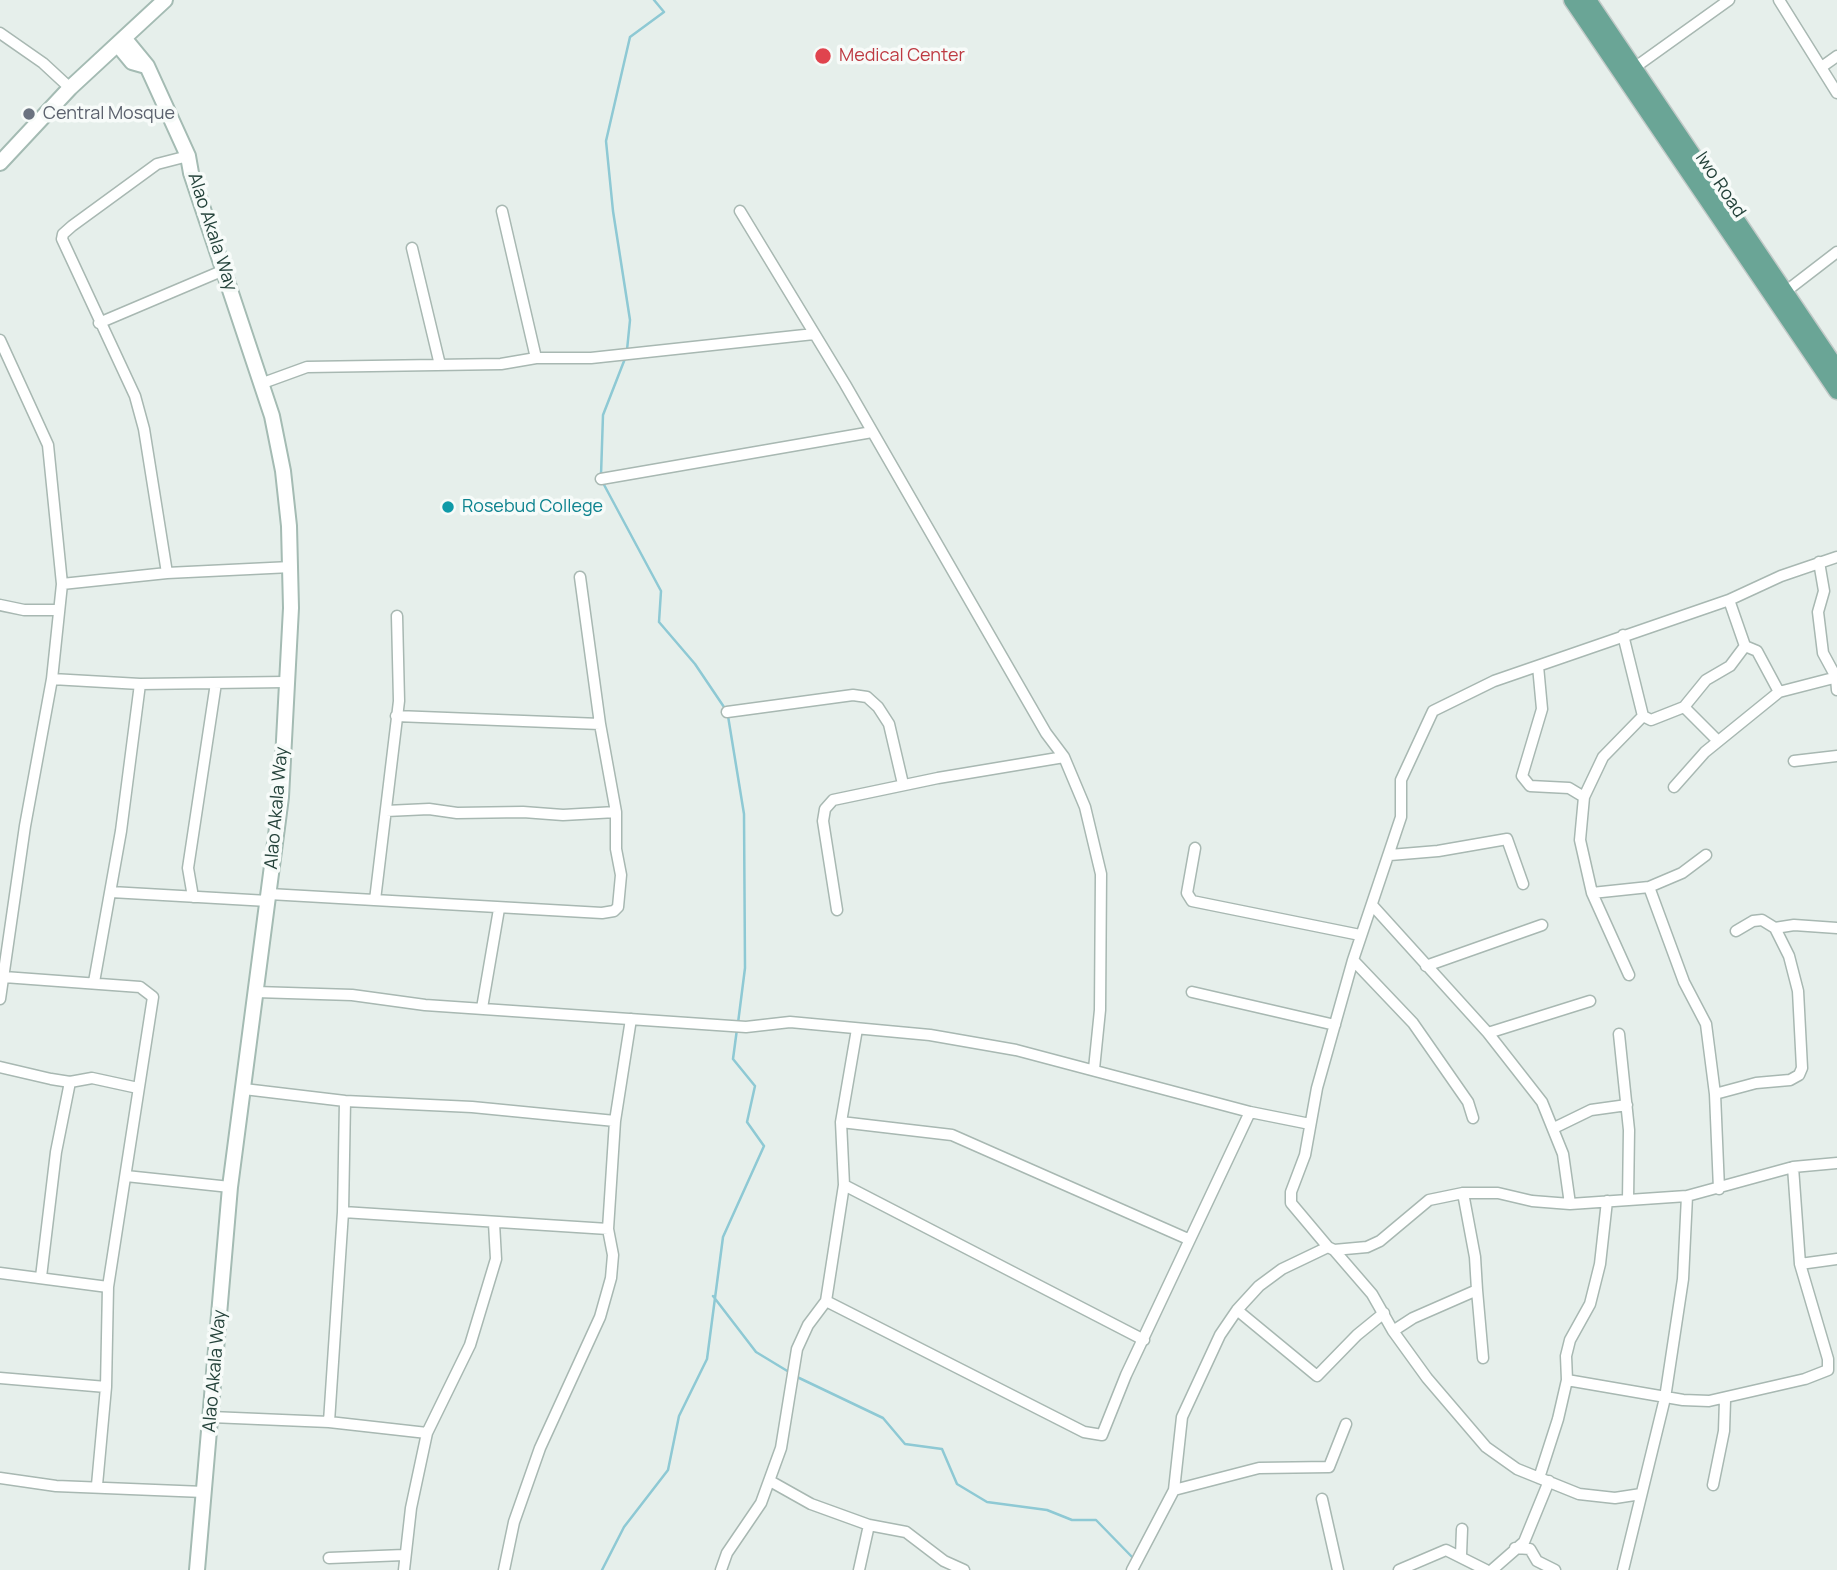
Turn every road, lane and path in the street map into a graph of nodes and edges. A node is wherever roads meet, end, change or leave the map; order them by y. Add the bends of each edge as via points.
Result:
1 (165, 0) edge
2 (1572, 0) edge
3 (1588, 0) edge
4 (1728, 0) edge
5 (1779, 0) edge
6 (0, 33) edge
7 (126, 48) junction
8 (1837, 56) edge
9 (1823, 66) junction
10 (1634, 68) junction
11 (70, 88) junction
12 (1837, 93) edge
13 (188, 156) junction
14 (0, 163) edge
15 (502, 211) dead end
16 (740, 211) dead end
17 (412, 248) dead end
18 (1837, 252) edge
19 (224, 271) junction
20 (1785, 292) junction
21 (99, 323) junction
22 (814, 334) junction
23 (0, 340) edge
24 (536, 358) junction
25 (440, 365) junction
26 (1837, 369) edge
27 (263, 383) junction
28 (1837, 391) edge
29 (872, 432) junction
30 (601, 479) dead end
31 (1837, 557) edge
32 (1819, 562) junction
33 (291, 567) junction
34 (167, 573) junction
35 (580, 576) dead end
36 (62, 584) junction
37 (1729, 600) junction
38 (0, 605) edge
39 (59, 610) junction
40 (397, 616) dead end
41 (1623, 635) junction
42 (1745, 646) junction
43 (1538, 666) junction
44 (1836, 677) edge
45 (52, 679) junction
46 (285, 681) junction
47 (216, 682) junction
48 (140, 684) junction
49 (1837, 690) edge
50 (1779, 692) junction
51 (1684, 707) junction
52 (727, 712) dead end
53 (396, 716) junction
54 (1643, 716) junction
55 (600, 724) junction
56 (1718, 741) junction
57 (1837, 756) edge
58 (1064, 757) junction
59 (1794, 761) dead end
60 (903, 784) junction
61 (1674, 787) dead end
62 (1584, 797) junction
63 (386, 811) junction
64 (616, 812) junction
65 (1195, 848) dead end
66 (1390, 855) junction
67 (1706, 855) dead end
68 (1523, 884) dead end
69 (1649, 887) junction
70 (111, 892) junction
71 (1592, 893) junction
72 (193, 897) junction
73 (269, 897) junction
74 (375, 900) junction
75 (1373, 906) junction
76 (499, 909) junction
77 (837, 910) dead end
78 (1542, 925) dead end
79 (1776, 928) junction
80 (1837, 928) edge
81 (1736, 931) dead end
82 (1360, 935) junction
83 (1353, 960) junction
84 (1426, 966) junction
85 (1629, 975) dead end
86 (4, 977) junction
87 (94, 982) junction
88 (256, 992) junction
89 (1192, 992) dead end
90 (0, 999) edge
91 (1590, 1002) dead end
92 (482, 1008) junction
93 (631, 1019) junction
94 (1335, 1025) junction
95 (857, 1029) junction
96 (1488, 1033) junction
97 (1619, 1034) dead end
98 (0, 1067) edge
99 (1094, 1069) junction
100 (70, 1082) junction
101 (138, 1088) junction
102 (244, 1089) junction
103 (1715, 1094) junction
104 (345, 1101) junction
105 (1627, 1105) junction
106 (1250, 1112) junction
107 (1473, 1118) dead end
108 (615, 1121) junction
109 (841, 1122) junction
110 (1310, 1124) junction
111 (1554, 1128) junction
112 (1837, 1163) edge
113 (1793, 1167) junction
114 (126, 1176) junction
115 (844, 1185) junction
116 (230, 1186) junction
117 (1719, 1189) junction
118 (1463, 1193) junction
119 (1687, 1196) junction
120 (1628, 1199) junction
121 (1607, 1201) junction
122 (1570, 1204) junction
123 (343, 1212) junction
124 (494, 1223) junction
125 (608, 1229) junction
126 (1188, 1239) junction
127 (1331, 1248) junction
128 (1837, 1259) edge
129 (1800, 1264) junction
130 (0, 1273) edge
131 (41, 1277) junction
132 (108, 1287) junction
133 (1476, 1290) junction
134 (826, 1301) junction
135 (1237, 1310) junction
136 (1384, 1313) junction
137 (1393, 1331) junction
138 (1144, 1340) junction
139 (1483, 1358) dead end
140 (0, 1378) edge
141 (1567, 1380) junction
142 (106, 1387) junction
143 (1665, 1398) junction
144 (1725, 1399) junction
145 (211, 1417) junction
146 (329, 1422) junction
147 (1346, 1424) dead end
148 (427, 1433) junction
149 (0, 1478) edge
150 (1544, 1479) junction
151 (770, 1481) junction
152 (97, 1485) junction
153 (1713, 1485) dead end
154 (1174, 1490) junction
155 (204, 1492) junction
156 (786, 1492) junction
157 (1641, 1494) junction
158 (1322, 1499) dead end
159 (761, 1503) junction
160 (869, 1525) junction
161 (1462, 1529) dead end
162 (1523, 1546) junction
163 (404, 1555) junction
164 (1461, 1555) junction
165 (329, 1558) dead end
166 (1538, 1566) edge
167 (197, 1570) edge
168 (404, 1570) edge
169 (504, 1570) edge
170 (721, 1570) edge
171 (859, 1570) edge
172 (964, 1570) edge
173 (1132, 1570) edge
174 (1338, 1570) edge
175 (1399, 1570) edge
176 (1486, 1570) edge
177 (1492, 1570) edge
178 (1555, 1570) edge
179 (1623, 1570) edge

1 - 7 street via 138,26
2 - 28 main road, Iwo Road
3 - 10 main road, Iwo Road
4 - 10 street
5 - 9 street
6 - 11 street
7 - 11 street via 106,56
7 - 13 street, Alao Akala Way via 132,62 147,66
8 - 9 street
9 - 12 street
10 - 20 main road, Iwo Road
11 - 14 street
13 - 19 street, Alao Akala Way
13 - 21 street via 157,164 63,234 64,247
15 - 24 street
16 - 22 street
17 - 25 street
18 - 20 street
19 - 21 street
19 - 27 street, Alao Akala Way
20 - 26 main road, Iwo Road
21 - 34 street via 140,412
22 - 24 street via 591,358
22 - 29 street
23 - 36 street via 48,445
24 - 25 street via 502,364
25 - 27 street via 307,367
27 - 33 street, Alao Akala Way via 283,471
29 - 30 street
29 - 58 street via 1045,733
31 - 32 street
32 - 37 street
32 - 44 street via 1824,591 1818,612 1823,653
33 - 34 street
33 - 46 street, Alao Akala Way
34 - 36 street
35 - 55 street
36 - 39 street
37 - 41 street
37 - 42 street
38 - 39 street
39 - 45 street
40 - 53 street
41 - 43 street
41 - 54 street
42 - 50 street via 1757,651
42 - 51 street via 1730,666 1706,680
43 - 62 street via 1542,709 1522,776 1530,786 1569,788
43 - 66 street via 1494,681 1433,711 1401,780 1402,817
44 - 49 street
44 - 50 street
45 - 48 street
45 - 86 street via 24,827
46 - 47 street
46 - 73 street, Alao Akala Way via 281,797
47 - 48 street
47 - 72 street via 188,868
48 - 70 street
50 - 56 street
51 - 54 street via 1651,720
51 - 56 street
52 - 60 street via 867,697 889,724
53 - 55 street
53 - 63 street
54 - 62 street via 1603,757
55 - 64 street
56 - 61 street
57 - 59 street
58 - 60 street
58 - 99 street via 1093,828 1101,874
60 - 77 street via 839,797 825,808
62 - 71 street via 1580,840
63 - 64 street
63 - 74 street
64 - 76 street via 621,888 614,911
65 - 82 street via 1187,893 1192,901
66 - 68 street via 1507,839
66 - 75 street
67 - 69 street via 1682,873
69 - 71 street
69 - 103 street via 1684,982 1706,1024
70 - 72 street
70 - 87 street
71 - 85 street
72 - 73 street
73 - 74 street
73 - 88 street, Alao Akala Way
74 - 76 street
75 - 82 street
75 - 84 street
76 - 92 street
78 - 84 street
79 - 80 street
79 - 81 street via 1762,920
79 - 103 street via 1798,991 1801,1073 1790,1080
82 - 83 street
83 - 94 street
83 - 107 street via 1413,1023 1468,1102
84 - 96 street
86 - 87 street
86 - 90 street
87 - 101 street via 140,987 153,997
88 - 92 street via 352,995
88 - 102 street, Alao Akala Way
89 - 94 street
91 - 96 street
92 - 93 street
93 - 95 street via 746,1027 790,1022
93 - 108 street
94 - 110 street
95 - 99 street via 930,1035
95 - 109 street
96 - 111 street via 1542,1102
97 - 105 street
98 - 100 street
99 - 106 street
100 - 101 street via 92,1078
100 - 131 street via 56,1152
101 - 114 street
102 - 104 street
102 - 116 street, Alao Akala Way
103 - 117 street
104 - 108 street
104 - 123 street
105 - 111 street via 1591,1110
105 - 120 street
106 - 110 street
106 - 126 street
108 - 125 street
109 - 115 street
109 - 126 street via 952,1135
110 - 127 street via 1290,1197
111 - 122 street
112 - 113 street
113 - 117 street
113 - 129 street
114 - 116 street
114 - 132 street
115 - 134 street
115 - 138 street
116 - 145 street, Alao Akala Way
117 - 119 street
118 - 122 street via 1498,1193
118 - 127 street via 1429,1200 1367,1247
118 - 133 street
119 - 120 street
119 - 143 street via 1683,1279
120 - 121 street
121 - 122 street
121 - 141 street via 1600,1264 1590,1304 1570,1340
123 - 124 street
123 - 146 street
124 - 125 street
124 - 148 street via 496,1259 470,1345
125 - 169 street via 611,1278 600,1317 540,1448 514,1522
126 - 138 street
127 - 135 street via 1282,1269
127 - 136 street
128 - 129 street
129 - 144 street via 1830,1368
130 - 131 street
131 - 132 street
132 - 142 street
133 - 137 street
133 - 139 street
134 - 138 street via 1097,1436 1102,1435
134 - 151 street via 797,1349 782,1448
135 - 136 street via 1317,1376
135 - 154 street via 1220,1335 1182,1417
136 - 137 street
137 - 150 street via 1480,1442 1517,1468
140 - 142 street
141 - 143 street
141 - 150 street
142 - 152 street
143 - 144 street
143 - 157 street
144 - 153 street
145 - 146 street
145 - 155 street, Alao Akala Way
146 - 148 street
147 - 154 street via 1329,1467 1259,1468
148 - 163 street
149 - 152 street via 56,1486
150 - 157 street via 1579,1494 1615,1498
150 - 162 street
151 - 156 street
151 - 159 street
152 - 155 street
154 - 173 street
155 - 167 street, Alao Akala Way
156 - 159 street via 767,1496
156 - 160 street
157 - 179 street
158 - 174 street
159 - 170 street via 727,1553
160 - 171 street
160 - 172 street via 906,1532
161 - 164 street
162 - 166 street
162 - 177 street
163 - 165 street
163 - 168 street
164 - 175 street via 1439,1550
164 - 176 street
166 - 178 street

